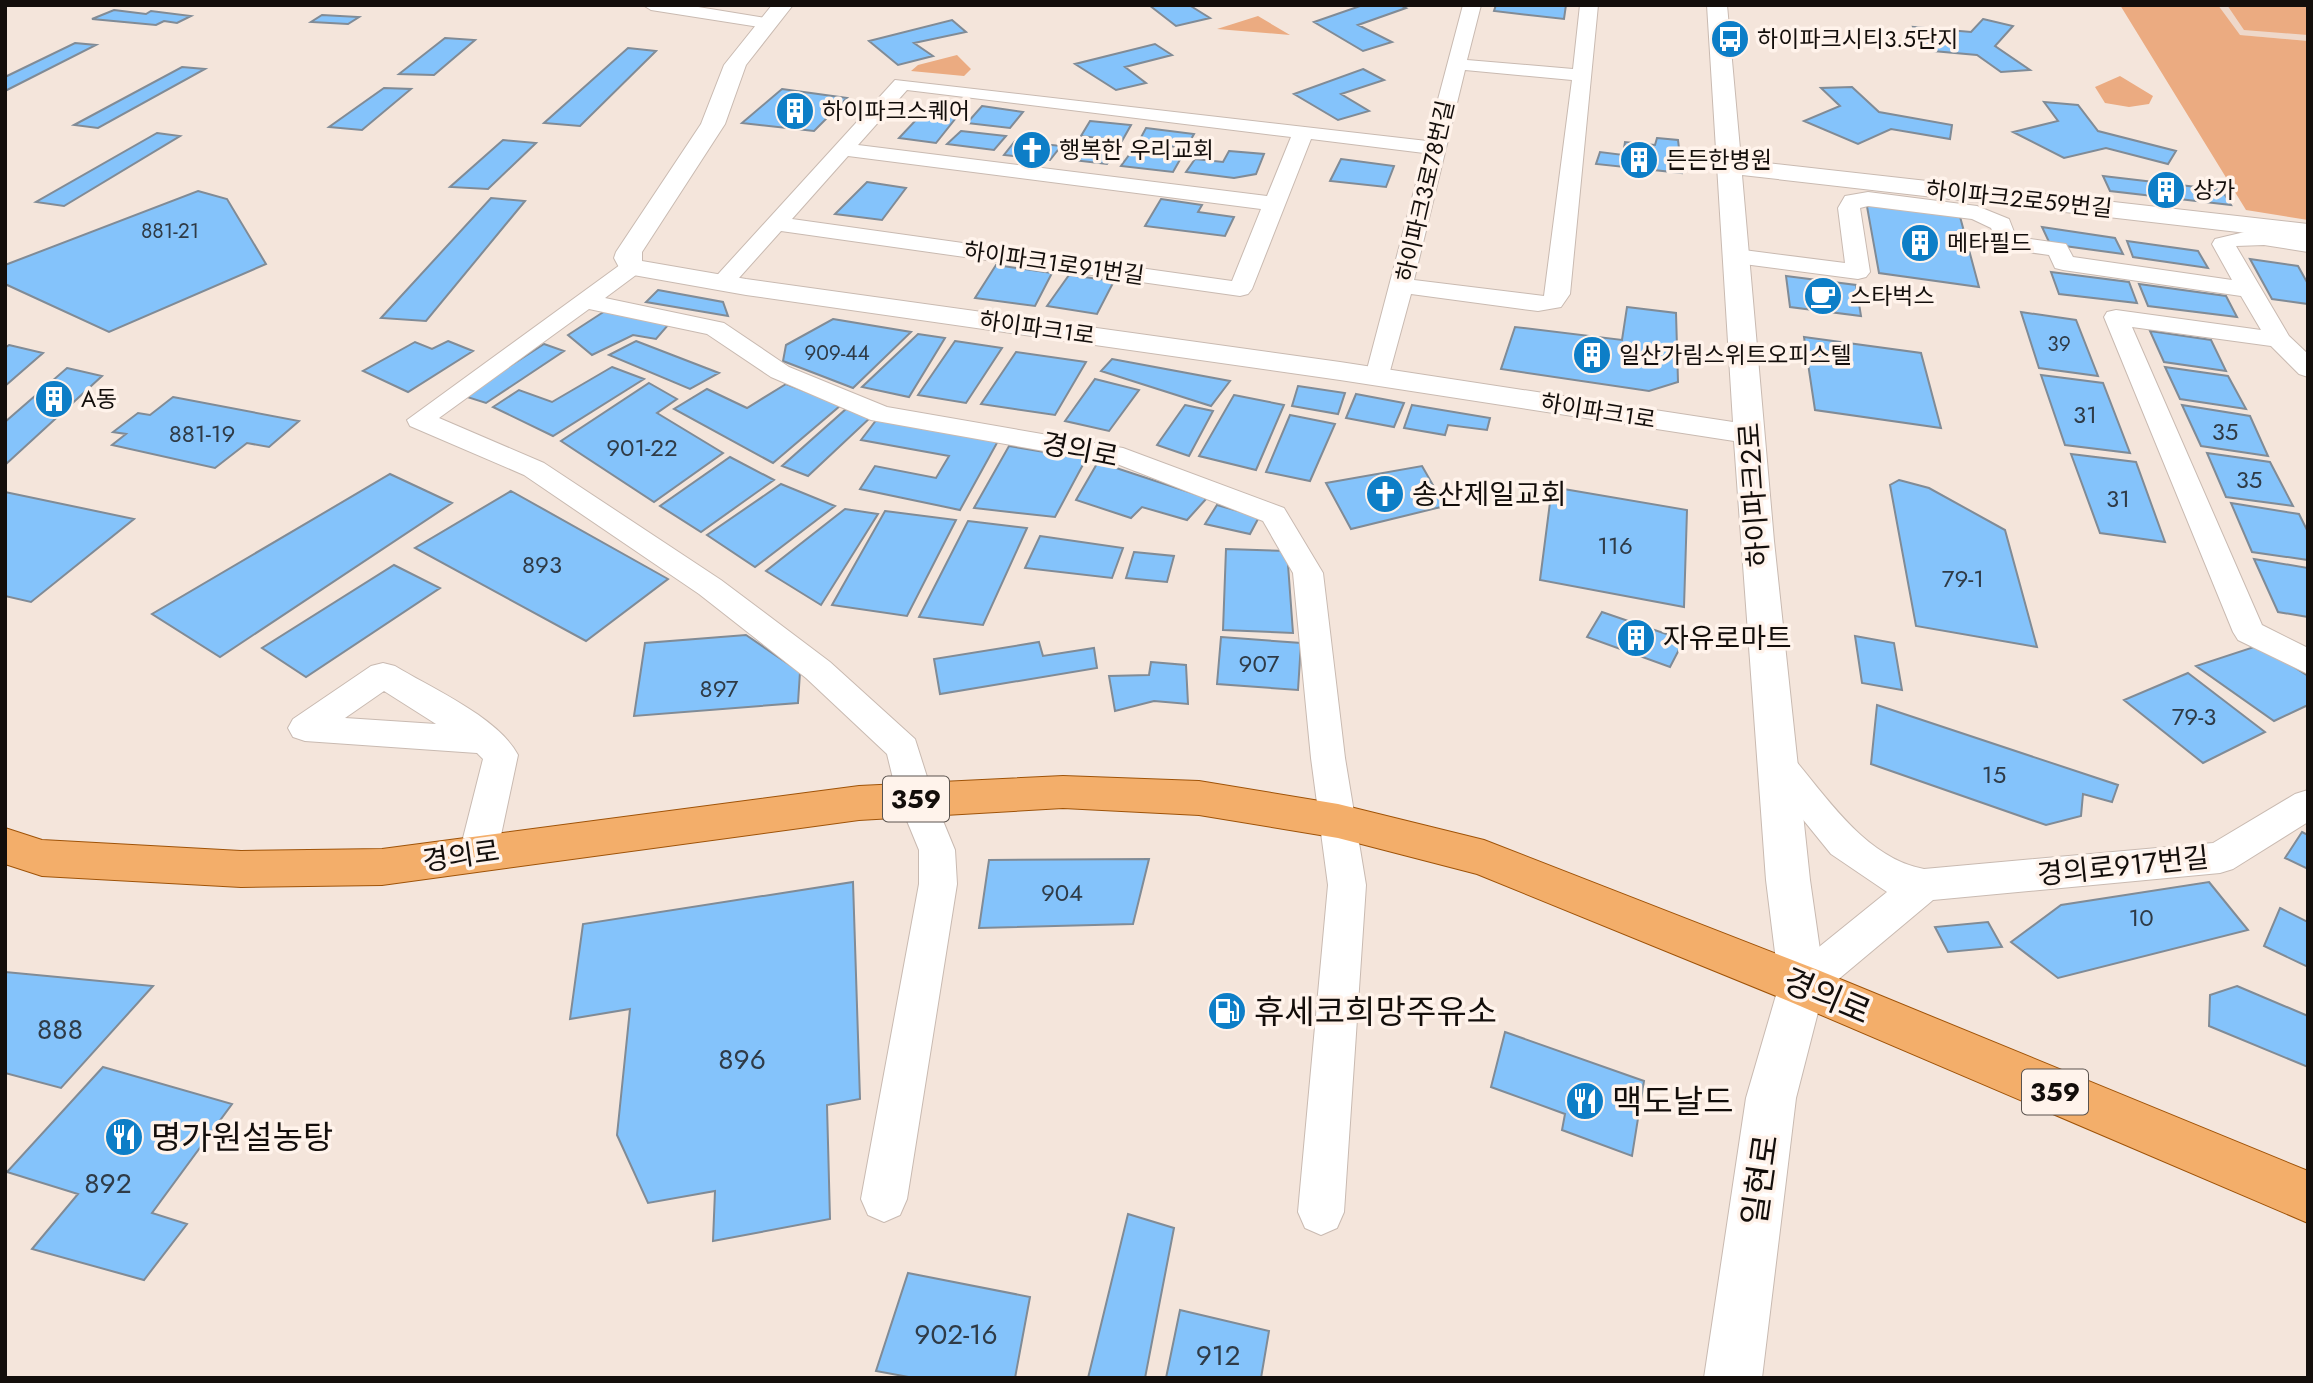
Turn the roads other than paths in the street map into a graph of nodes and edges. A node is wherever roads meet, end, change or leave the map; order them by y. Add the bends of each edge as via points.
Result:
1 (651, 5) edge
2 (1472, 5) edge
3 (1589, 5) edge
4 (1717, 5) edge
5 (774, 14) edge
6 (1455, 64) junction
7 (1580, 75) junction
8 (1303, 132) junction
9 (1434, 148) junction
10 (845, 149) junction
11 (1730, 166) junction
12 (1275, 204) junction
13 (776, 223) junction
14 (2308, 232) edge
15 (2308, 245) edge
16 (1736, 256) junction
17 (632, 267) junction
18 (722, 283) junction
19 (1403, 286) junction
20 (2249, 290) junction
21 (585, 301) junction
22 (2279, 340) junction
23 (2308, 369) edge
24 (1378, 377) junction
25 (1749, 435) junction
26 (2308, 662) edge
27 (485, 740) dead end
28 (1778, 764) junction
29 (916, 799) junction
30 (2308, 804) edge
31 (1338, 821) junction
32 (5, 846) edge
33 (478, 854) junction
34 (1924, 885) junction
35 (1802, 985) junction
36 (2308, 1197) edge
37 (884, 1199) dead end
38 (1321, 1212) dead end
39 (1733, 1378) edge

1 - 5 street
2 - 6 street, 하이파크3로78번길
3 - 7 street
4 - 11 street, 하이파크2로
5 - 17 street via 735,65 713,124 629,252
6 - 7 street
6 - 9 street, 하이파크3로78번길
7 - 19 street via 1558,294 1552,302
8 - 9 street
8 - 10 street via 902,84
8 - 12 street, 하이파크1로91번길
9 - 19 street, 하이파크3로78번길
10 - 12 street
10 - 13 street
11 - 14 street, 하이파크2로59번길
11 - 16 street, 하이파크2로
12 - 13 street, 하이파크1로91번길 via 1240,289
13 - 18 street
15 - 20 street via 2243,237 2223,244
16 - 20 street via 1858,272 1849,208 1853,201 1868,199 1978,213 2001,224 2007,243 2059,249 2063,263
16 - 25 street, 하이파크2로
17 - 18 street, 하이파크1로
17 - 21 street
18 - 24 street, 하이파크1로
19 - 24 street, 하이파크3로78번길
20 - 22 street
21 - 29 street via 420,420 534,469 710,587 818,670 903,748
21 - 31 street, 경의로 via 715,328 780,372 880,414 1123,457 1274,515 1308,573
22 - 23 street
22 - 26 street via 2116,317 2249,632
24 - 25 street, 하이파크1로
25 - 28 street, 하이파크2로
27 - 33 street via 501,755
28 - 34 street via 1844,844 1894,878
28 - 35 street, 하이파크2로
29 - 31 main road, 경의로 / 359 via 1063,792 1199,798
29 - 33 main road, 경의로 / 359
29 - 37 street via 937,850 938,884
30 - 34 street, 경의로917번길 via 2220,858
31 - 35 main road, 경의로 / 359 via 1484,858
31 - 38 street via 1348,885
32 - 33 main road, 경의로 / 359 via 42,858 241,869 382,867
34 - 35 street
35 - 36 main road, 경의로 / 359
35 - 39 street, 일현로 via 1771,1098

